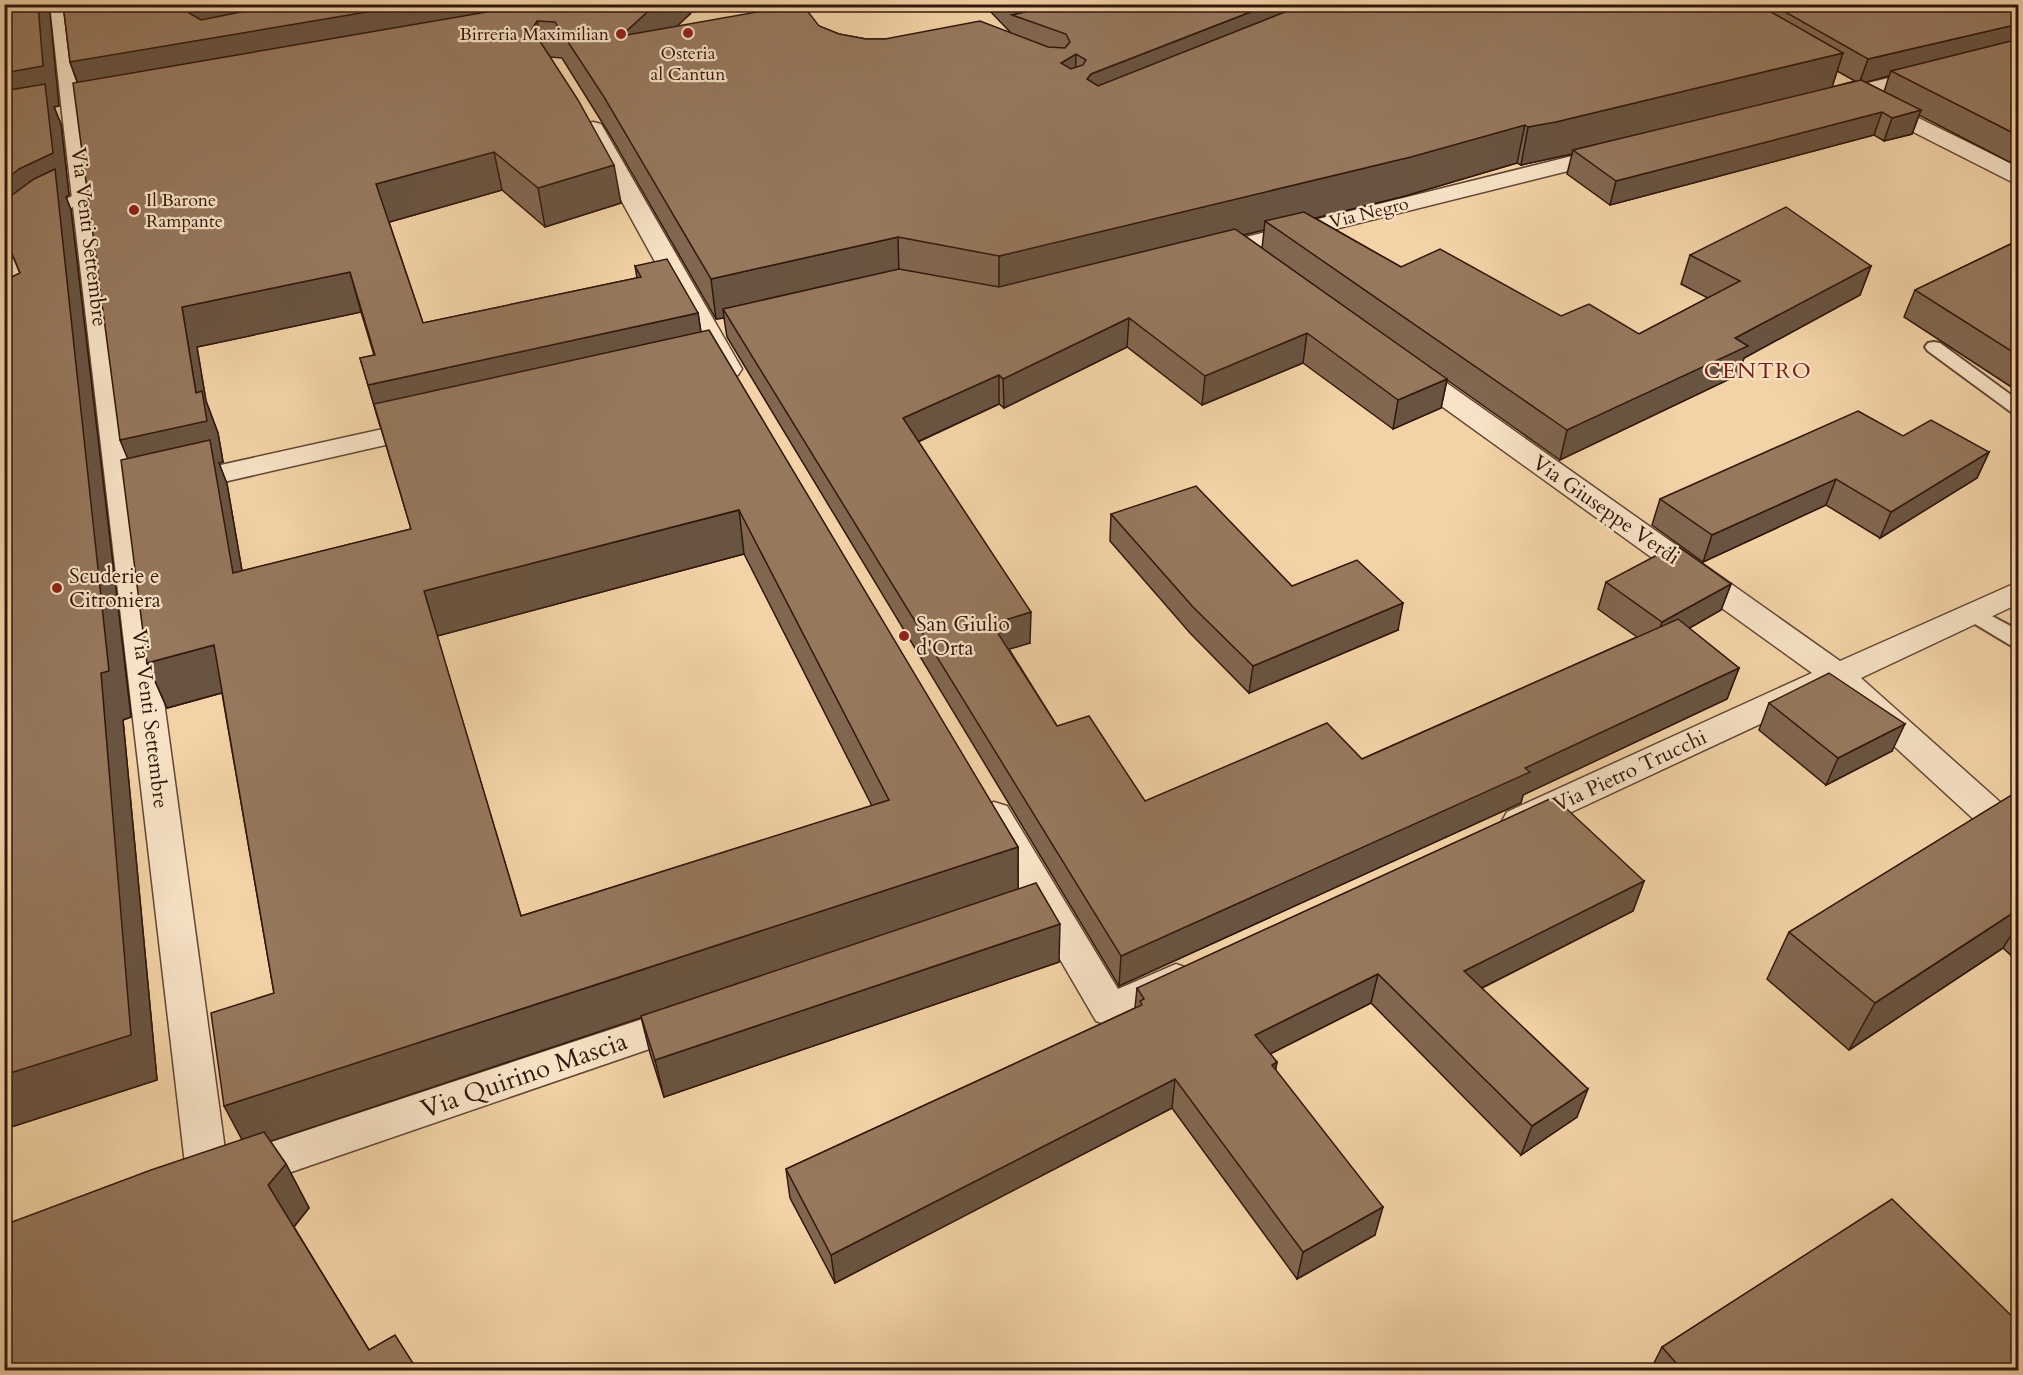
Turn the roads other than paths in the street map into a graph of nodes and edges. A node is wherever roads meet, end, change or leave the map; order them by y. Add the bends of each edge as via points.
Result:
1 (60, 4) edge
2 (694, 6) edge
3 (623, 18) edge
4 (2019, 53) edge
5 (1824, 75) edge
6 (1855, 93) junction
7 (1807, 105) edge
8 (580, 109) edge
9 (1637, 147) edge
10 (2019, 176) edge
11 (84, 195) junction
12 (1236, 246) junction
13 (4, 250) edge
14 (1189, 258) edge
15 (4, 259) edge
16 (1265, 267) edge
17 (29, 314) edge
18 (1934, 347) dead end
19 (1382, 350) edge
20 (745, 396) edge
21 (2019, 408) edge
22 (457, 420) edge
23 (142, 492) junction
24 (2019, 592) edge
25 (1973, 613) junction
26 (2019, 640) edge
27 (1837, 675) junction
28 (977, 787) edge
29 (1490, 835) edge
30 (2019, 838) edge
31 (1208, 965) edge
32 (717, 1011) edge
33 (191, 1187) joint

1 - 11 street, Via Venti Settembre
2 - 3 street
4 - 6 street
5 - 6 street
6 - 7 street
6 - 10 street
8 - 20 street via 718,330 711,362
9 - 12 street, Via Negro
11 - 13 lane via 44,216
11 - 23 street, Via Venti Settembre
12 - 14 street, Via Negro
12 - 16 street
15 - 17 lane
18 - 21 lane
19 - 27 street, Via Giuseppe Verdi
22 - 23 street
23 - 33 street, Via Venti Settembre
24 - 25 street, Via Pietro Trucchi
25 - 26 lane
25 - 27 street, Via Pietro Trucchi
27 - 29 street, Via Pietro Trucchi
27 - 30 street, Via Giuseppe Verdi
28 - 31 street via 1028,906 1110,1010
32 - 33 street, Via Quirino Mascia

